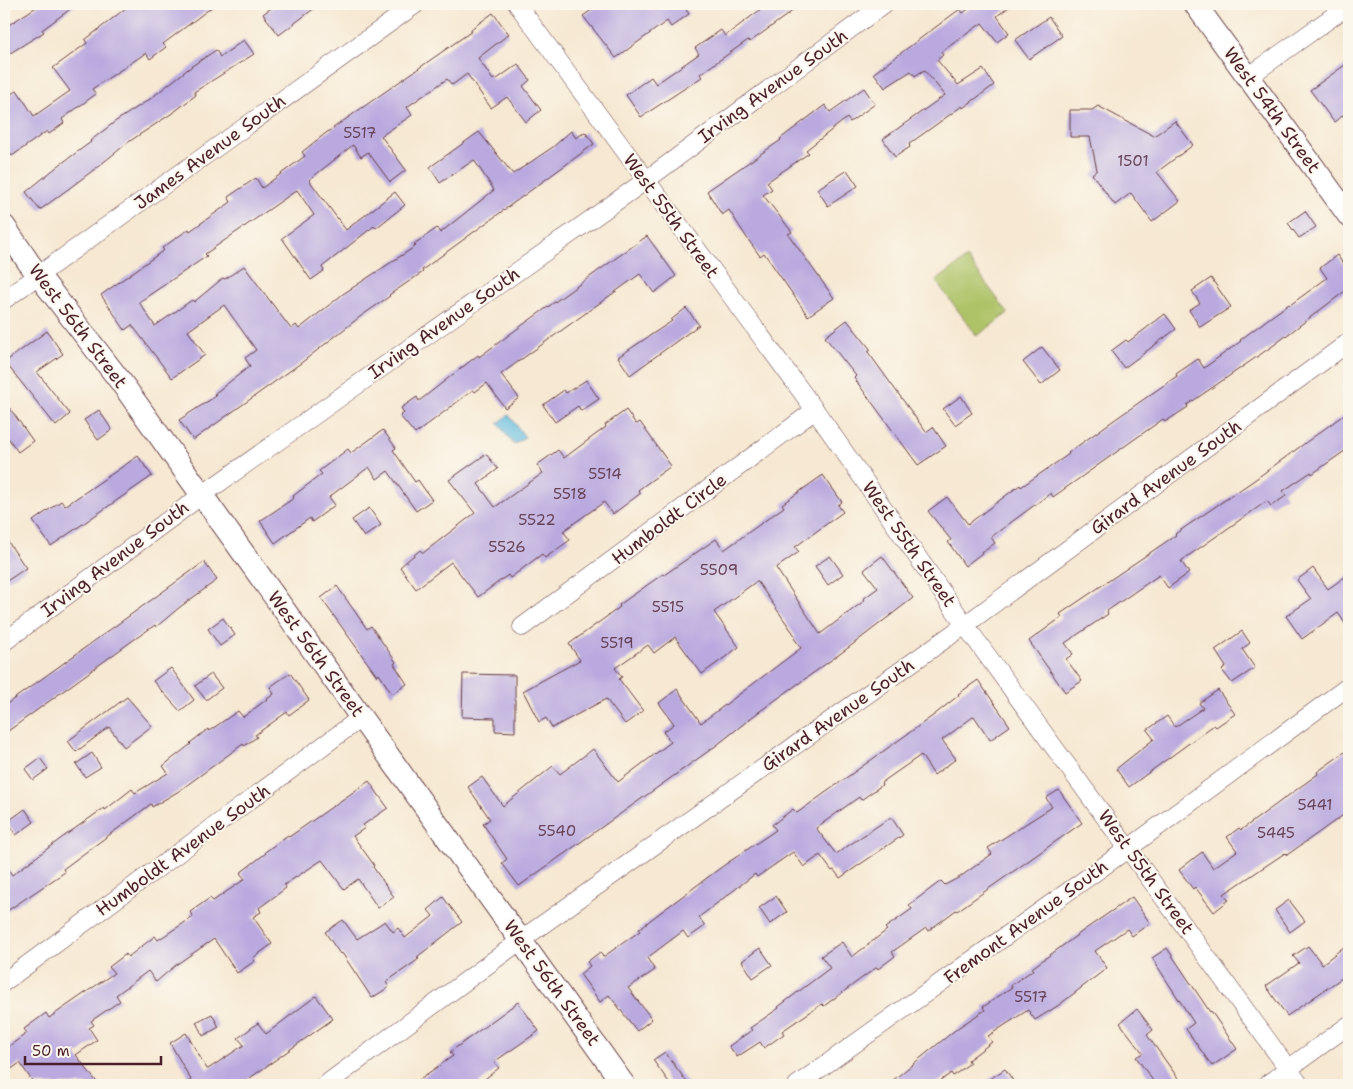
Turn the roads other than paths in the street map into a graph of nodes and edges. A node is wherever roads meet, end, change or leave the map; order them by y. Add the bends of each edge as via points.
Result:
1 (416, 4) edge
2 (516, 4) edge
3 (884, 4) edge
4 (1195, 4) edge
5 (1349, 5) edge
6 (1248, 77) junction
7 (645, 181) junction
8 (1349, 216) edge
9 (4, 226) edge
10 (38, 275) junction
11 (4, 300) edge
12 (1349, 342) edge
13 (815, 410) junction
14 (202, 495) junction
15 (965, 625) junction
16 (522, 627) dead end
17 (4, 642) edge
18 (1349, 686) edge
19 (362, 718) junction
20 (1129, 848) junction
21 (521, 940) junction
22 (4, 982) edge
23 (1349, 1025) edge
24 (1288, 1070) junction
25 (325, 1085) edge
26 (624, 1085) edge
27 (797, 1085) edge
28 (1266, 1085) edge
29 (1300, 1085) edge

1 - 10 street, James Avenue South
2 - 7 street, West 55th Street
3 - 7 street, Irving Avenue South
4 - 6 street, West 54th Street
5 - 6 street
6 - 8 street, West 54th Street
7 - 13 street, West 55th Street
7 - 14 street, Irving Avenue South
9 - 10 street, West 56th Street
10 - 11 street, James Avenue South
10 - 14 street, West 56th Street via 121,382
12 - 15 street, Girard Avenue South
13 - 15 street, West 55th Street
13 - 16 street, Humboldt Circle
14 - 17 street, Irving Avenue South
14 - 19 street, West 56th Street
15 - 20 street, West 55th Street
15 - 21 street, Girard Avenue South
18 - 20 street, Fremont Avenue South
19 - 21 street, West 56th Street
19 - 22 street, Humboldt Avenue South
20 - 24 street, West 55th Street
20 - 27 street, Fremont Avenue South
21 - 25 street, Girard Avenue South
21 - 26 street, West 56th Street
23 - 24 street
24 - 28 street
24 - 29 street, West 55th Street

